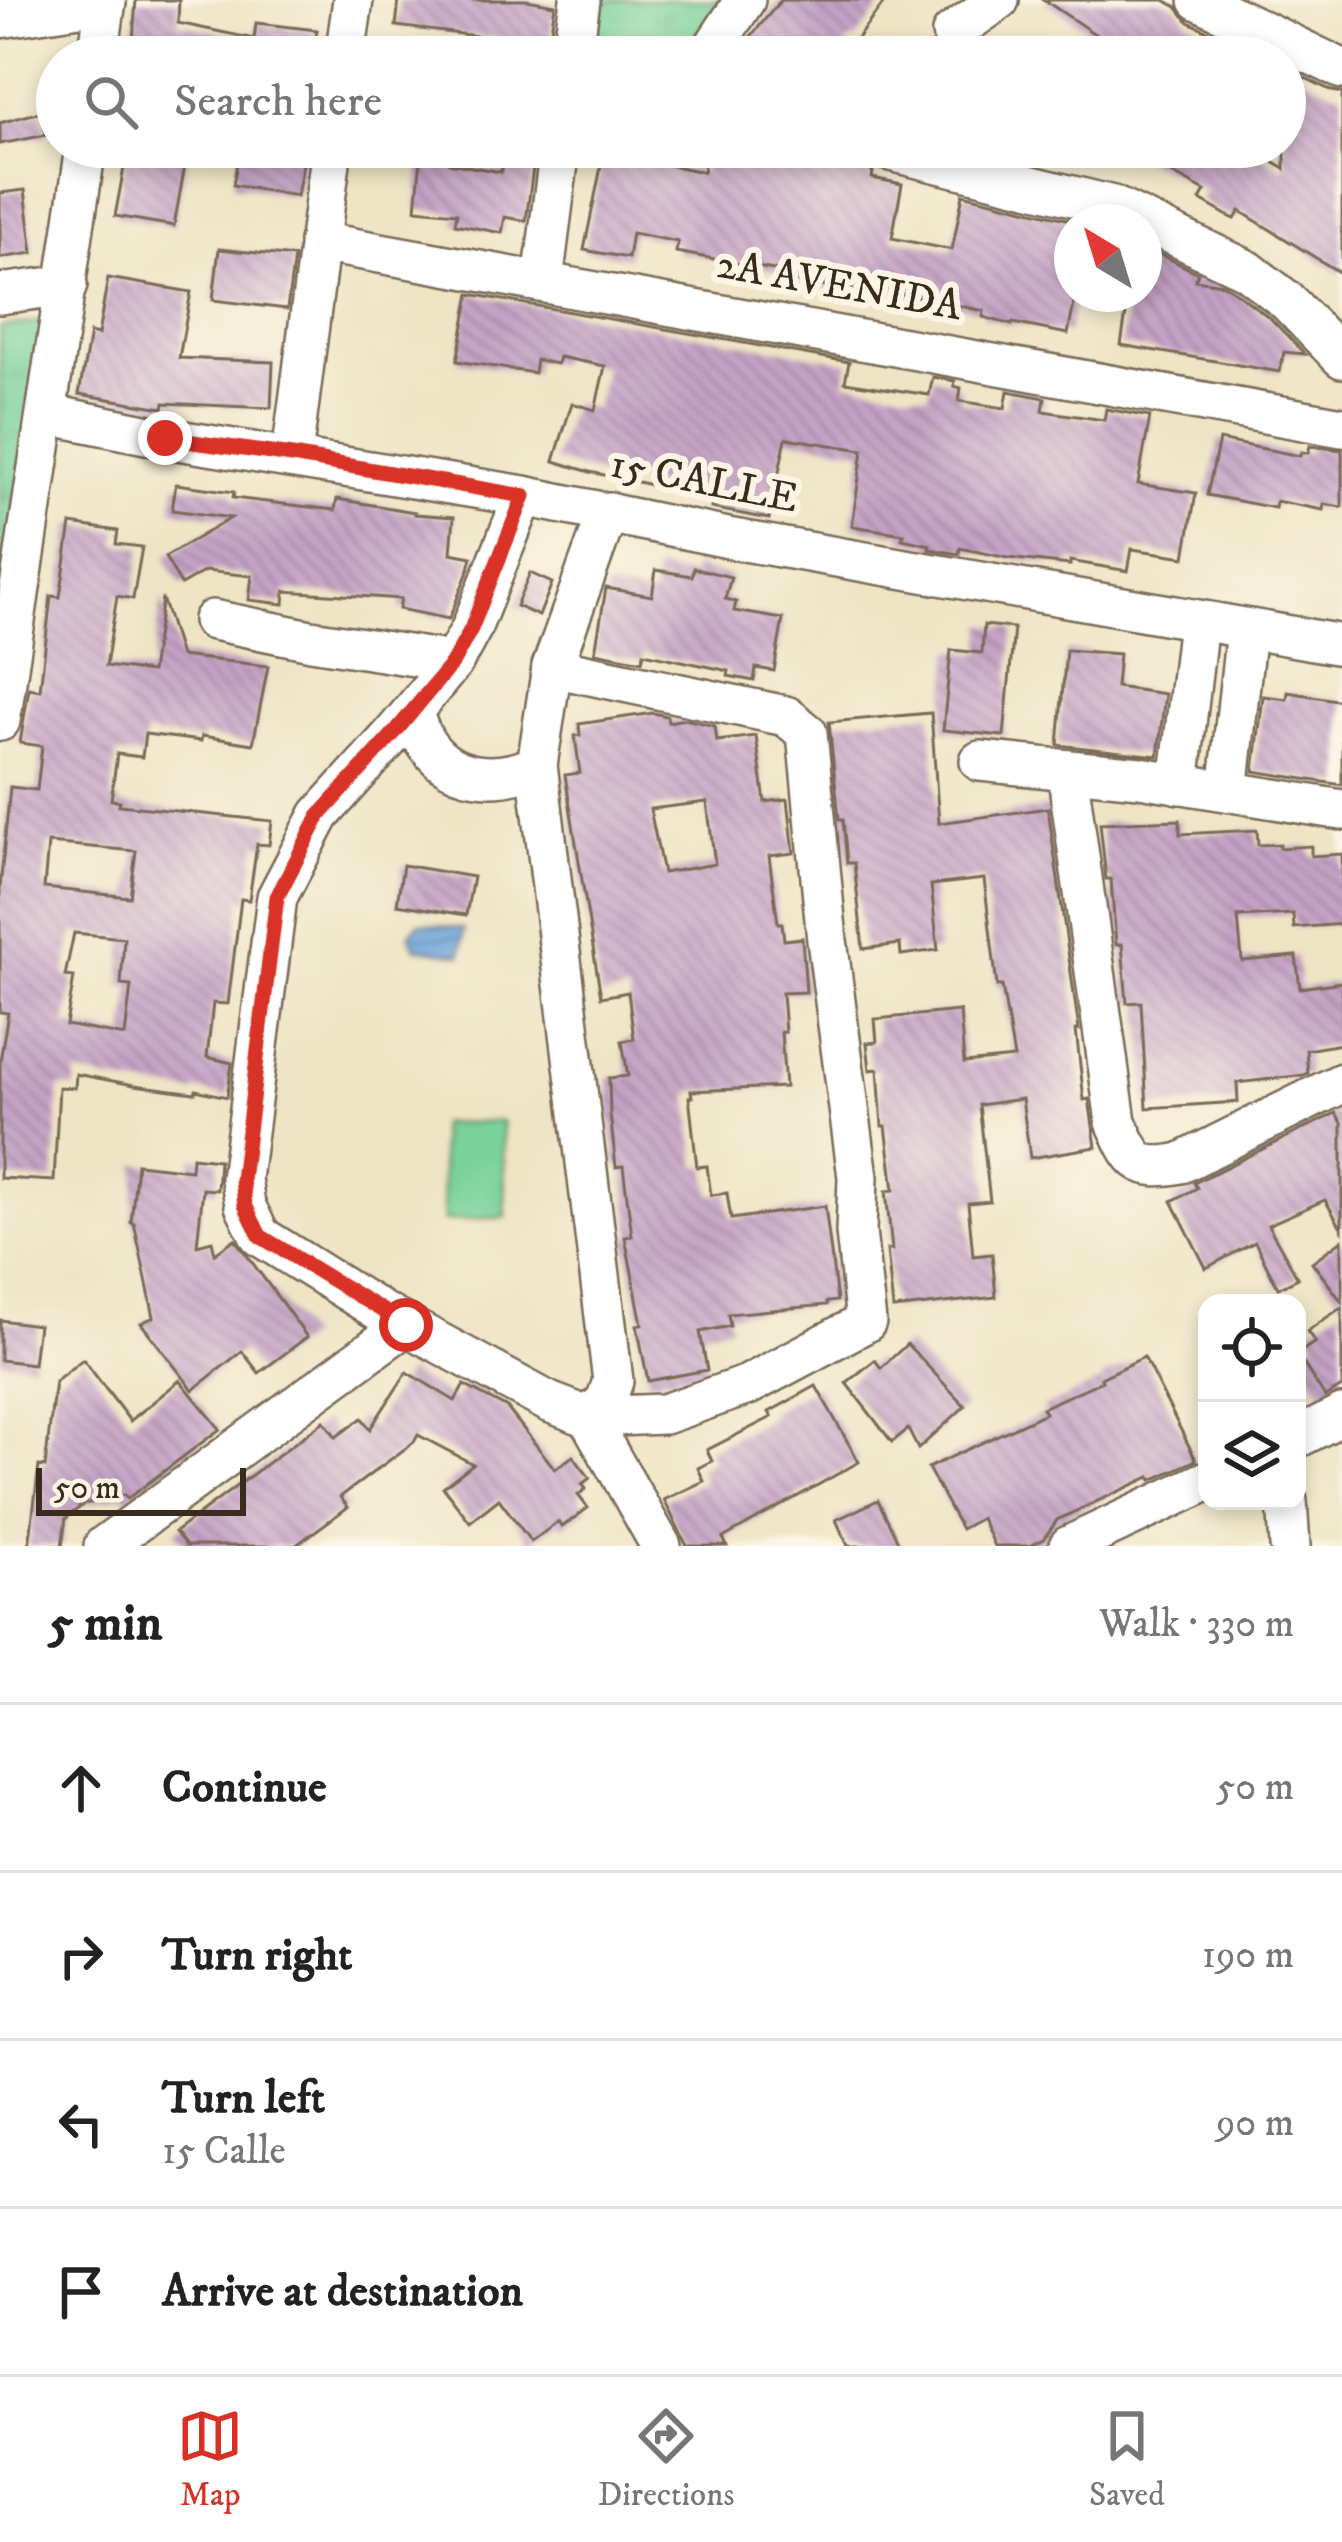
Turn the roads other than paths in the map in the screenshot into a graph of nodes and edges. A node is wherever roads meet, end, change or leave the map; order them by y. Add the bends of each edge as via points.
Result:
1 (353, 0) edge
2 (580, 0) edge
3 (745, 0) edge
4 (999, 0) edge
5 (1199, 0) edge
6 (106, 1) edge
7 (0, 18) edge
8 (952, 33) dead end
9 (101, 36) edge
10 (348, 36) edge
11 (575, 36) edge
12 (721, 36) edge
13 (1275, 36) edge
14 (1306, 51) edge
15 (1342, 68) edge
16 (83, 168) edge
17 (329, 168) edge
18 (557, 168) edge
19 (959, 168) edge
20 (319, 242) junction
21 (543, 280) junction
22 (67, 285) junction
23 (0, 294) edge
24 (1342, 358) edge
25 (47, 414) junction
26 (1342, 427) edge
27 (292, 456) junction
28 (524, 496) junction
29 (608, 512) junction
30 (213, 620) dead end
31 (1198, 622) junction
32 (1246, 630) junction
33 (1342, 645) edge
34 (453, 662) junction
35 (552, 668) junction
36 (412, 712) junction
37 (0, 721) edge
38 (980, 761) dead end
39 (537, 766) junction
40 (1066, 770) junction
41 (1179, 784) junction
42 (1228, 791) junction
43 (1342, 810) edge
44 (1342, 1083) edge
45 (406, 1325) junction
46 (1342, 1415) edge
47 (588, 1418) junction
48 (1306, 1433) edge
49 (1198, 1485) edge
50 (1288, 1510) edge
51 (104, 1546) edge
52 (661, 1546) edge
53 (1070, 1546) edge
54 (1290, 1546) edge

1 - 10 street
2 - 11 street
3 - 12 street
4 - 8 street
5 - 13 street
6 - 7 street
6 - 9 street
14 - 15 street
16 - 22 street
17 - 20 street
18 - 21 street
19 - 24 street via 1113,206 1246,270
20 - 21 street, 2A AVENIDA
20 - 27 street
21 - 26 street, 2A AVENIDA
22 - 23 street
22 - 25 street
25 - 27 street, 15 CALLE
25 - 37 street
27 - 28 street, 15 CALLE
28 - 29 street, 15 CALLE
28 - 34 street
29 - 31 street, 15 CALLE
29 - 35 street
30 - 34 street
31 - 32 street, 15 CALLE
31 - 41 street
32 - 33 street, 15 CALLE
32 - 42 street
34 - 36 street
35 - 39 street
35 - 47 street via 786,716 807,734 858,1178 866,1322 748,1385 685,1407
36 - 39 street via 426,744 450,766 483,778
36 - 45 street via 320,815 277,897 242,1180 260,1236
38 - 40 street
39 - 47 street via 613,1381
40 - 41 street
40 - 44 street via 1116,1123 1128,1150 1158,1168 1180,1163
41 - 42 street
42 - 43 street
45 - 47 street
45 - 51 street
46 - 48 street
47 - 52 street
49 - 53 street
50 - 54 street

